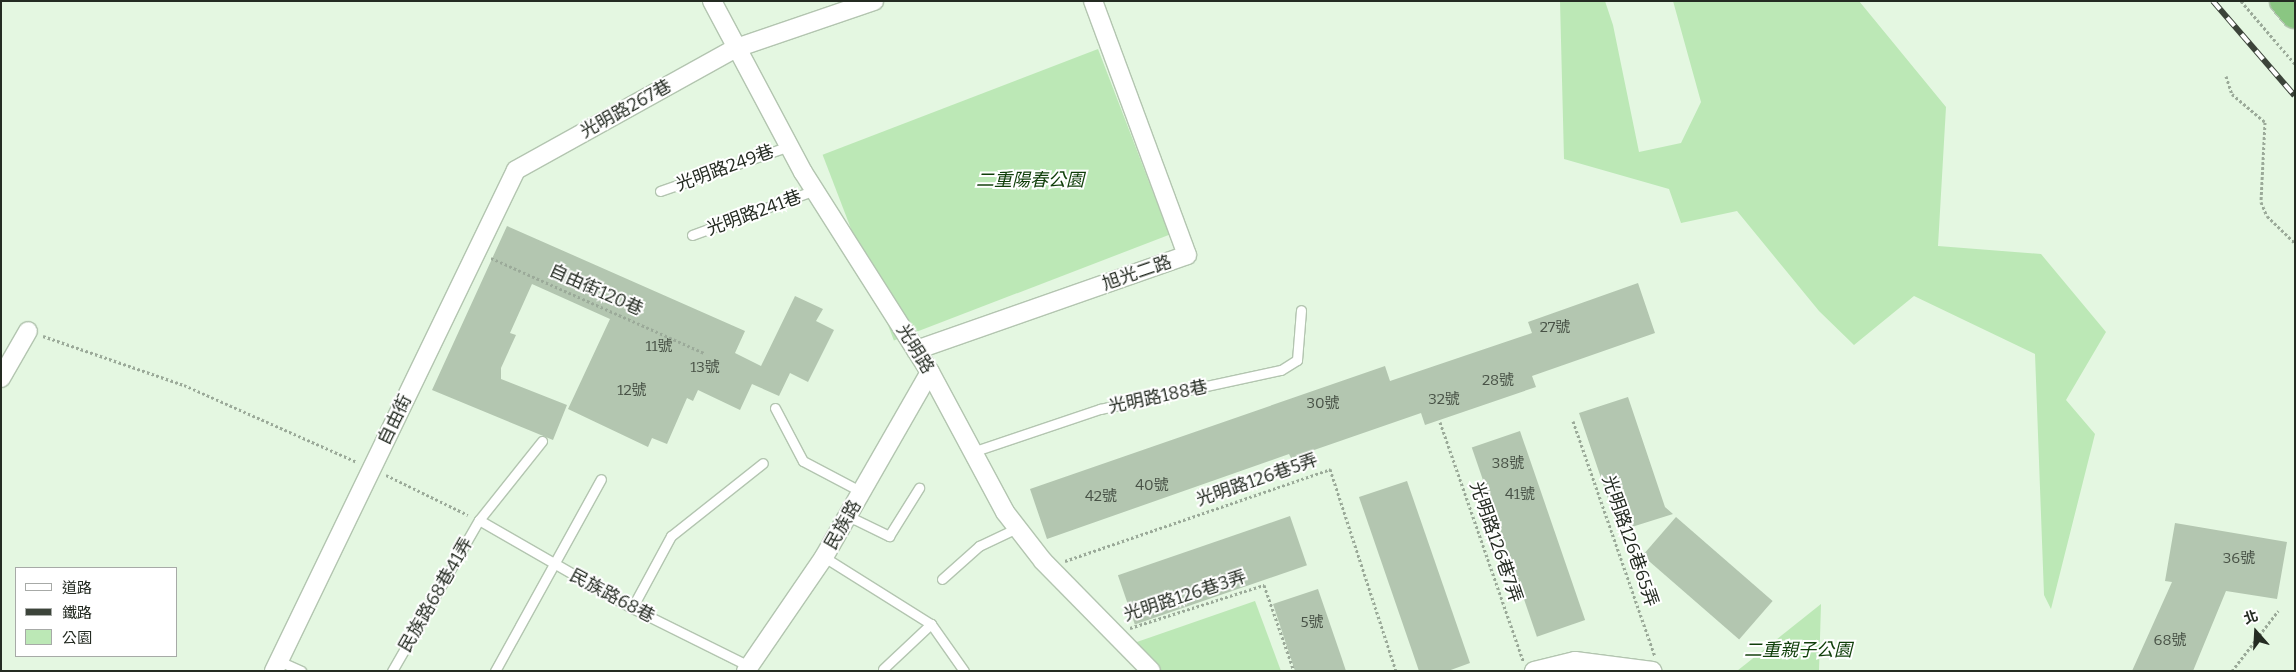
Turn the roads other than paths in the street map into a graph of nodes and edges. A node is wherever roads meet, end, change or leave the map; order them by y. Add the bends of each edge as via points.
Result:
1 (712, 1) edge
2 (874, 1) edge
3 (1093, 1) edge
4 (2284, 1) edge
5 (2295, 14) edge
6 (736, 48) junction
7 (789, 146) junction
8 (516, 170) joint
9 (816, 190) junction
10 (660, 191) dead end
11 (692, 235) dead end
12 (1301, 310) dead end
13 (28, 331) road end
14 (916, 350) junction
15 (930, 372) junction
16 (1, 378) edge
17 (775, 408) dead end
18 (542, 441) dead end
19 (972, 452) junction
20 (763, 463) dead end
21 (601, 479) dead end
22 (920, 488) dead end
23 (862, 492) junction
24 (848, 516) junction
25 (479, 520) junction
26 (1017, 528) junction
27 (824, 557) junction
28 (554, 565) junction
29 (942, 579) dead end
30 (632, 608) junction
31 (931, 624) junction
32 (276, 666) edge
33 (1654, 666) edge
34 (750, 669) edge
35 (883, 669) dead end
36 (301, 671) edge
37 (392, 671) edge
38 (495, 671) edge
39 (964, 671) edge
40 (1151, 671) edge
41 (1534, 671) edge

1 - 6 street, 光明路
2 - 6 street, 光明路267巷
3 - 14 street, 旭光二路 via 1187,255
4 - 5 highway
6 - 7 street, 光明路
6 - 8 street, 光明路267巷
7 - 9 street, 光明路
7 - 10 lane, 光明路249巷
8 - 32 street, 自由街
9 - 11 lane, 光明路241巷
9 - 14 street, 光明路
12 - 19 lane, 光明路188巷 via 1297,360 1281,370 1100,409
13 - 16 street
14 - 15 street, 光明路
15 - 19 street, 光明路
15 - 23 street, 民族路
17 - 23 lane via 803,461
18 - 25 lane, 民族路68巷41弄
19 - 26 street, 光明路
20 - 30 lane via 672,536
21 - 28 lane
22 - 24 lane via 889,536
23 - 24 street, 民族路
24 - 27 street, 民族路
25 - 28 lane, 民族路68巷
25 - 37 lane, 民族路68巷41弄
26 - 29 lane via 979,546
26 - 40 street, 光明路 via 1049,567
27 - 31 lane
27 - 34 street, 民族路
28 - 30 lane, 民族路68巷
28 - 38 lane
30 - 34 lane, 民族路68巷
31 - 35 lane
31 - 39 lane
32 - 36 lane
33 - 41 street via 1575,661

